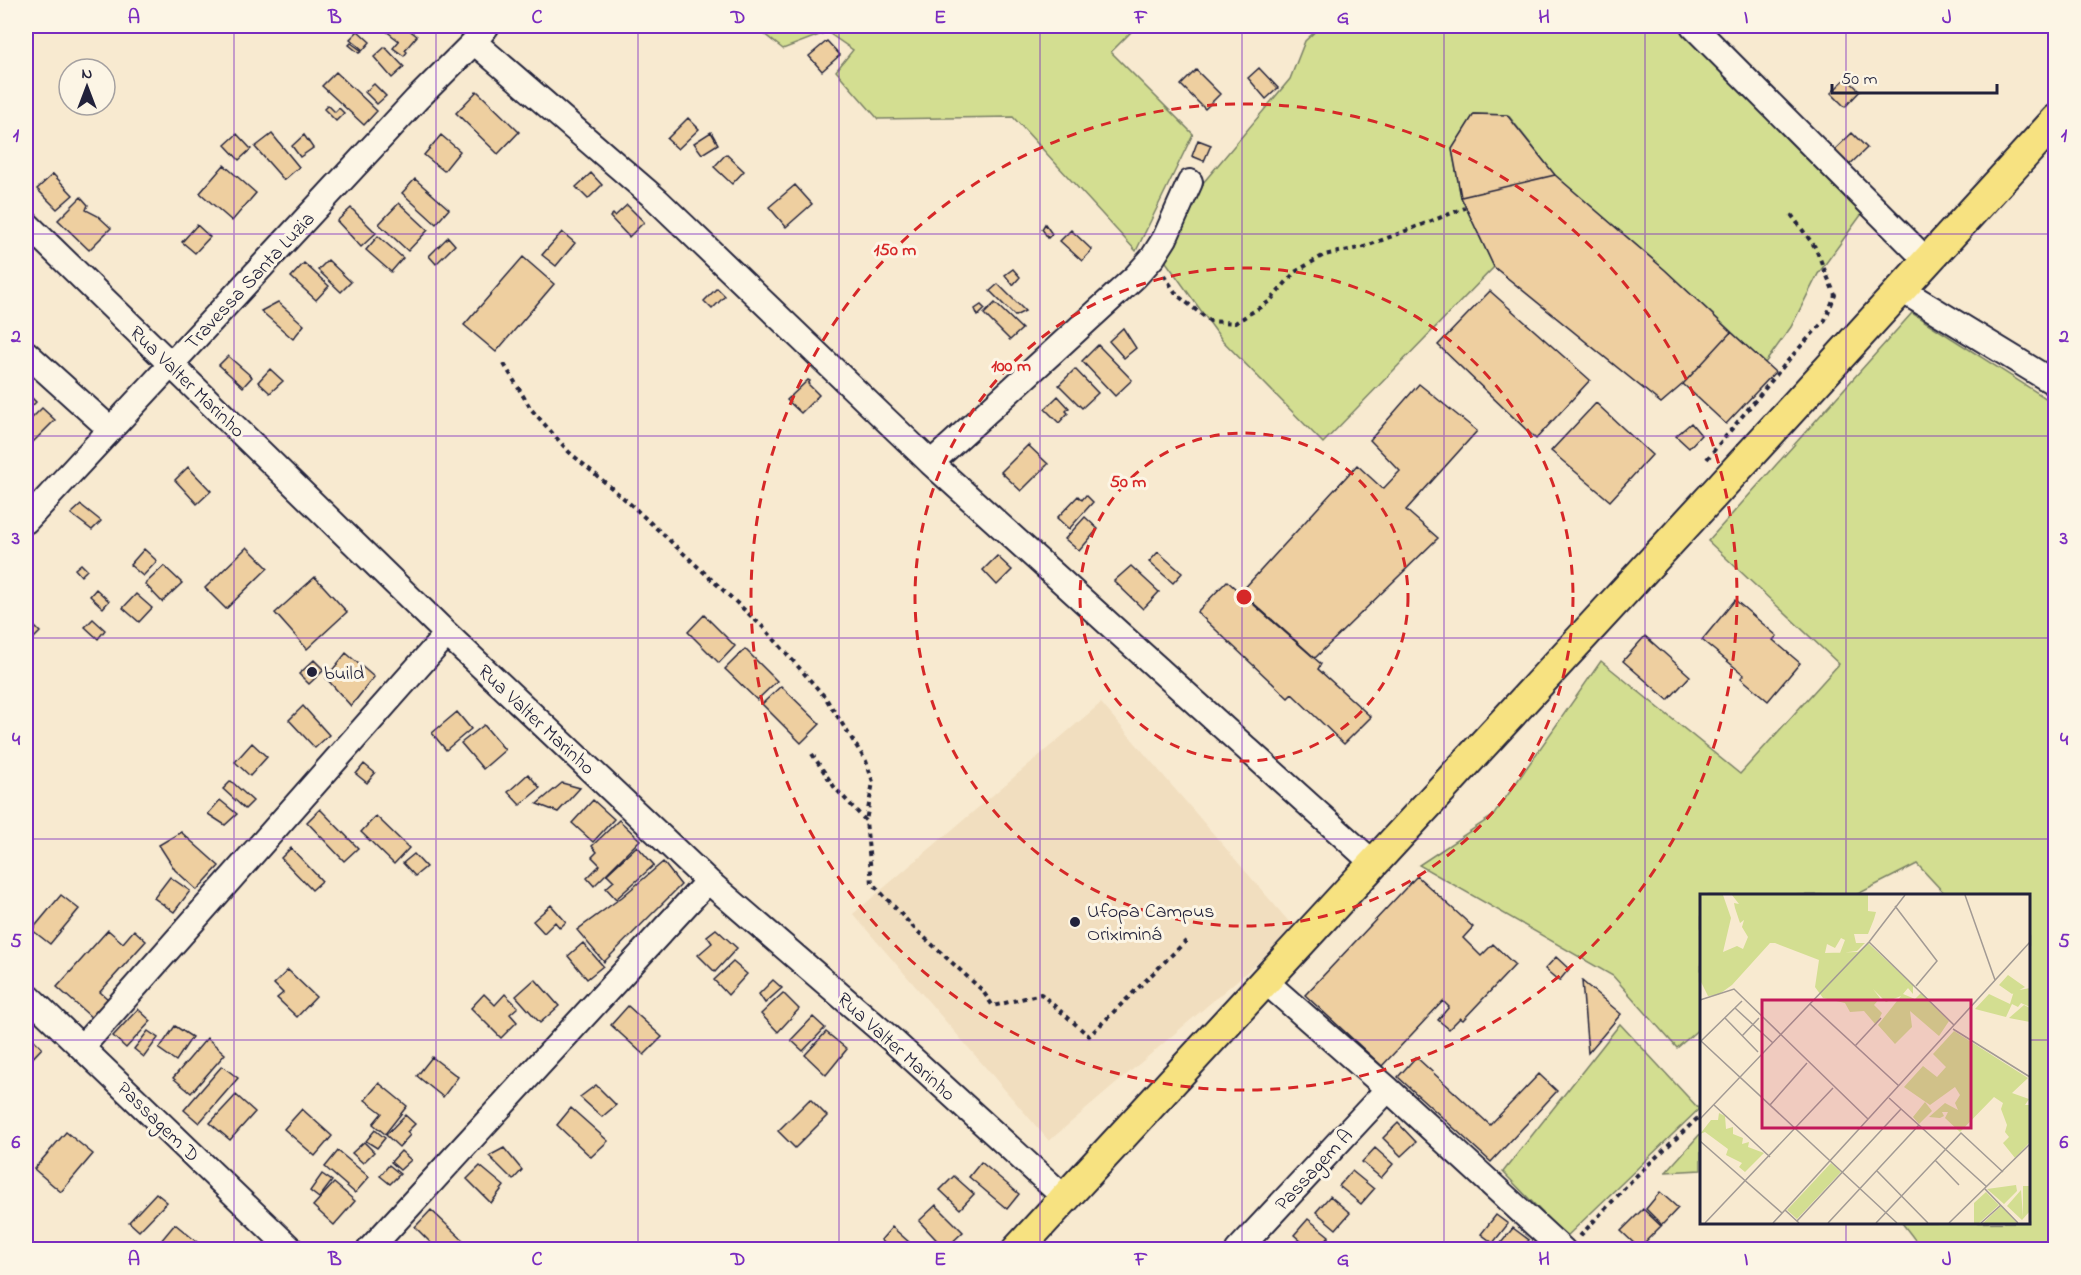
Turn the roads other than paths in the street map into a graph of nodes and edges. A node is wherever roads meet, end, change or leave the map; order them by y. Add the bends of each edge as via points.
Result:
1 (1693, 26) edge
2 (481, 34) edge
3 (2055, 120) edge
4 (1190, 182) dead end
5 (26, 223) edge
6 (1926, 260) junction
7 (1900, 289) junction
8 (26, 353) edge
9 (171, 364) junction
10 (2055, 384) edge
11 (110, 429) junction
12 (931, 463) junction
13 (26, 521) edge
14 (447, 634) junction
15 (1372, 862) junction
16 (708, 881) junction
17 (1265, 981) junction
18 (26, 994) edge
19 (82, 1047) junction
20 (1388, 1089) junction
21 (1065, 1198) junction
22 (1568, 1246) edge
23 (291, 1250) edge
24 (369, 1250) edge
25 (1017, 1250) edge
26 (1238, 1250) edge

1 - 6 street
2 - 9 street, Travessa Santa Luzia
2 - 12 street
3 - 6 main road
4 - 12 street via 1165,238 1135,277
5 - 9 street, Rua Valter Marinho
6 - 7 main road
7 - 10 street
7 - 15 main road
8 - 11 street
9 - 11 street, Travessa Santa Luzia
9 - 14 street, Rua Valter Marinho
11 - 13 street, Travessa Santa Luzia
12 - 15 street
14 - 16 street, Rua Valter Marinho
14 - 19 street
15 - 17 main road
16 - 21 street, Rua Valter Marinho via 892,1040
16 - 24 street
17 - 20 street
17 - 21 main road
18 - 19 street, Passagem D
19 - 23 street, Passagem D
20 - 22 street
20 - 26 street, Passagem A
21 - 25 main road

